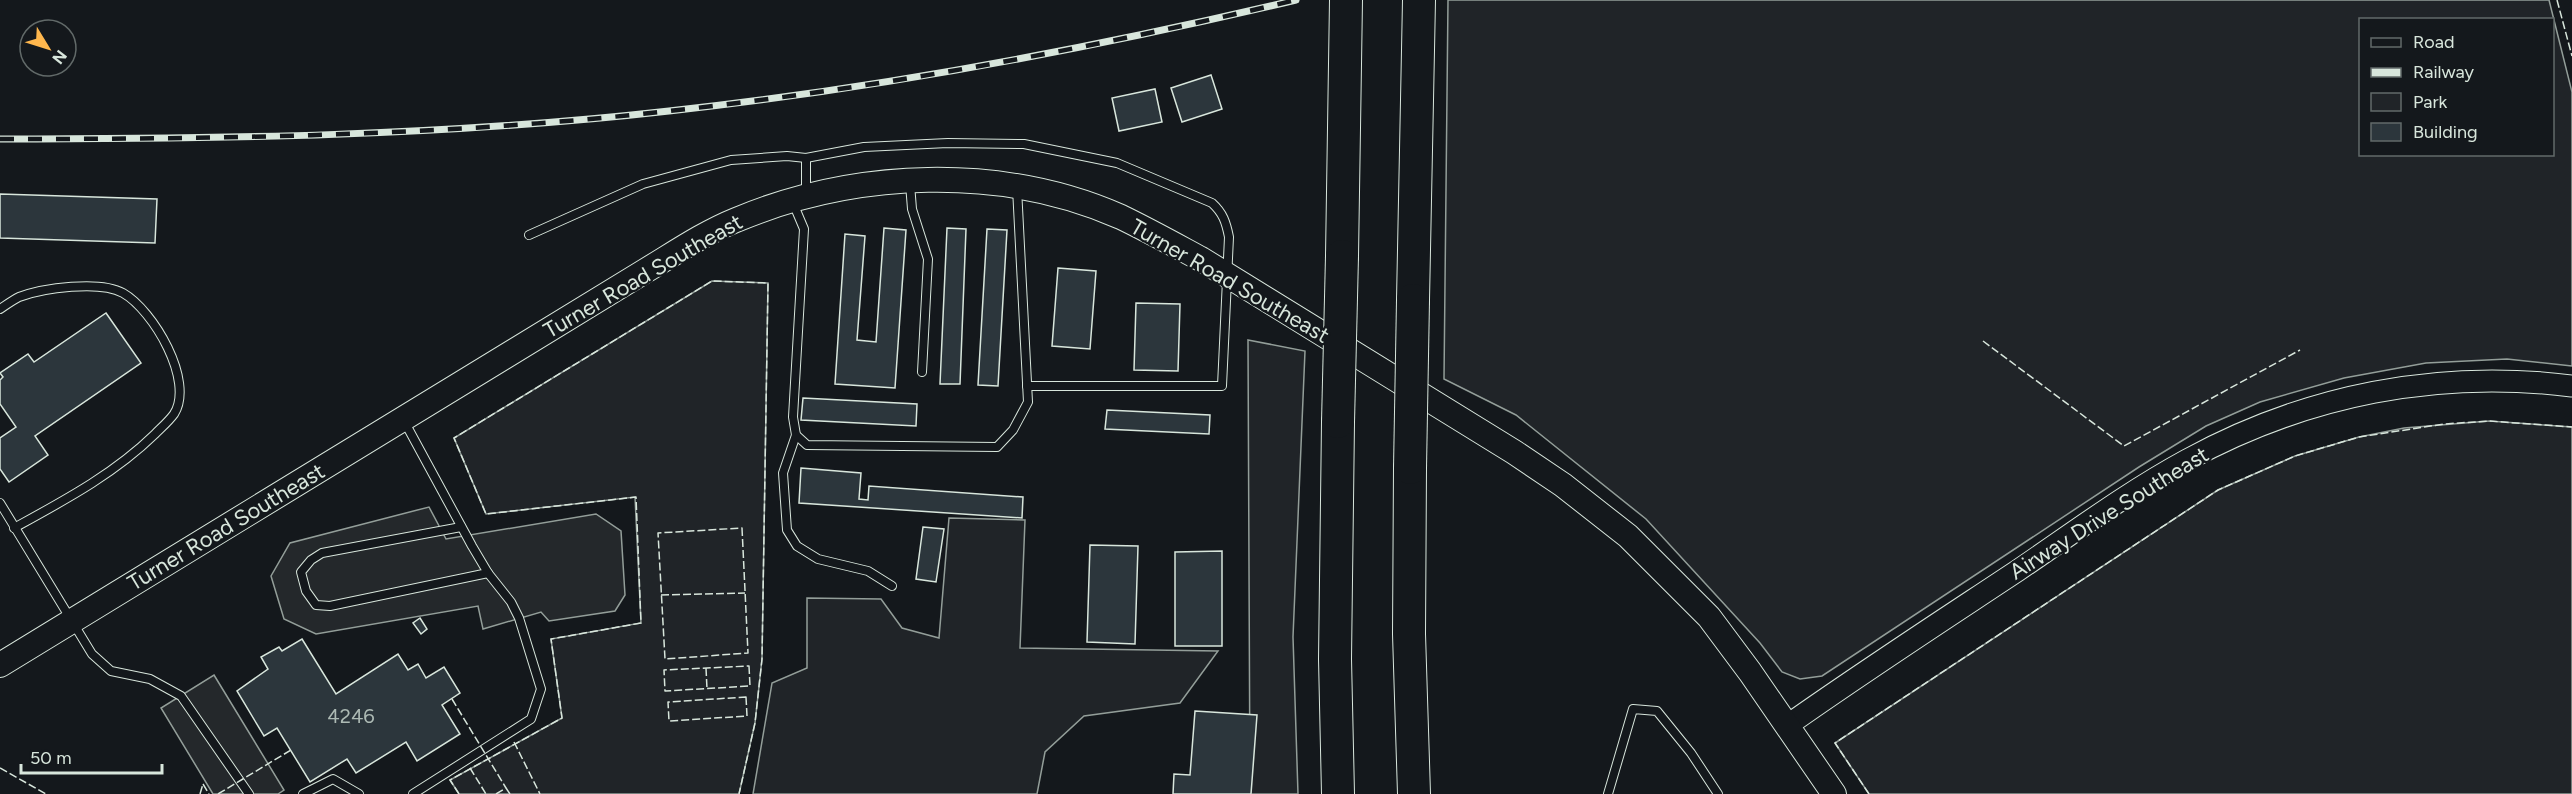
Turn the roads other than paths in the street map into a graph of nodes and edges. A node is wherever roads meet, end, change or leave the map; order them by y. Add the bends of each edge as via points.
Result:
1 (1346, 0) edge
2 (1419, 0) edge
3 (806, 158) junction
4 (910, 180) junction
5 (1017, 188) junction
6 (799, 198) junction
7 (529, 235) dead end
8 (1226, 275) junction
9 (0, 309) edge
10 (922, 372) dead end
11 (1027, 386) junction
12 (2572, 386) edge
13 (403, 419) junction
14 (796, 435) junction
15 (0, 503) edge
16 (461, 527) junction
17 (14, 528) junction
18 (488, 573) junction
19 (892, 586) dead end
20 (71, 622) junction
21 (0, 665) edge
22 (1788, 725) junction
23 (249, 794) edge
24 (303, 794) edge
25 (359, 794) edge
26 (414, 794) edge
27 (1338, 794) edge
28 (1414, 794) edge
29 (1608, 794) edge
30 (1718, 794) edge
31 (1834, 794) edge

1 - 27 highway, bridge via 1335,659
2 - 28 highway, bridge via 1410,468 1409,634
3 - 6 lane
3 - 7 lane via 742,159 643,184
3 - 8 lane via 864,147 948,142 1024,144 1117,163 1212,202 1226,222 1229,237
4 - 5 main road, Turner Road Southeast
4 - 6 main road, Turner Road Southeast
4 - 10 lane via 912,209 928,259
5 - 8 main road, Turner Road Southeast via 1075,201 1119,217
5 - 11 lane
6 - 13 main road, Turner Road Southeast via 735,220 701,238
6 - 14 lane via 804,229 793,417
8 - 11 lane via 1222,386
8 - 22 main road, Turner Road Southeast via 1514,452 1599,511 1708,617
9 - 17 lane via 18,297 52,290 100,287 122,292 141,306 161,336 178,372 181,396 174,414 129,459
11 - 14 lane via 1028,402 1013,430 997,447 807,445
12 - 22 street, Airway Drive Southeast via 2463,380 2392,388 2331,402 2239,434 2158,477
13 - 16 lane
13 - 20 main road, Turner Road Southeast
14 - 19 lane via 783,473 787,530 797,546 819,559 868,571
15 - 17 lane
16 - 18 lane
16 - 18 lane via 322,553 301,572 306,591 316,605 330,606
17 - 20 lane
18 - 26 lane via 512,602 541,689 531,719
20 - 21 main road, Turner Road Southeast
20 - 23 lane via 92,654 111,671 150,679 181,696
22 - 31 main road, Turner Road Southeast
24 - 25 lane via 333,779
29 - 30 lane via 1633,709 1657,711

